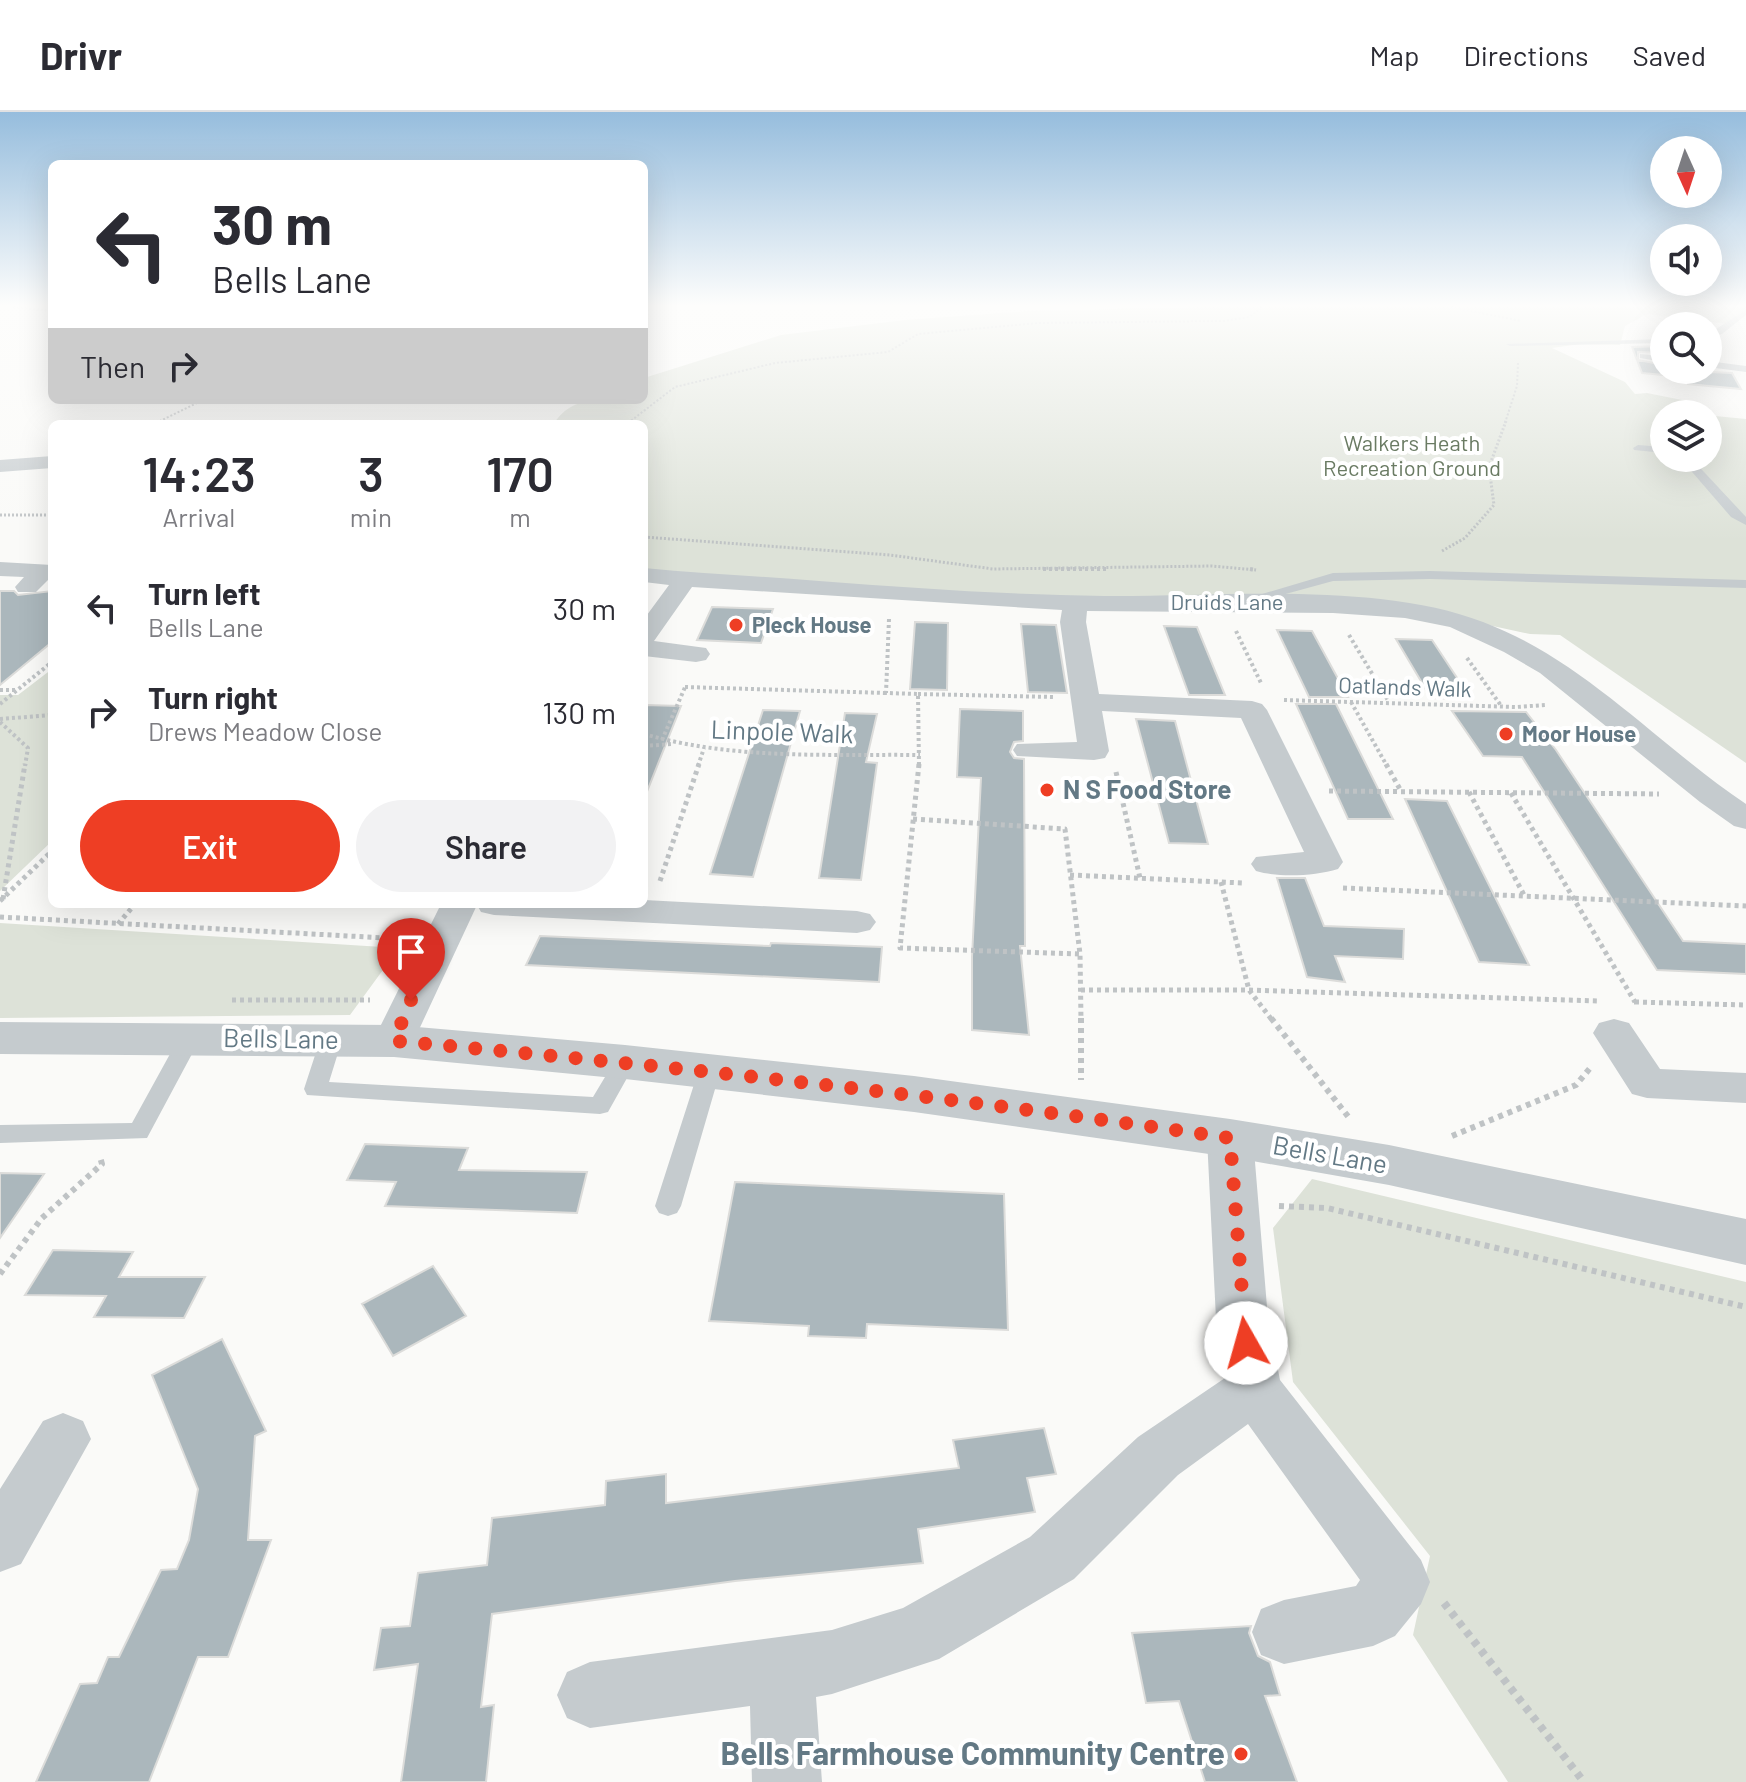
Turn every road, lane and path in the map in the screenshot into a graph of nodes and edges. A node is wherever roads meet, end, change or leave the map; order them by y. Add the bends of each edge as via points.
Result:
1 (684, 385) edge
2 (1515, 385) edge
3 (195, 404) edge
4 (161, 420) edge
5 (629, 420) edge
6 (1638, 448) dead end
7 (1650, 449) edge
8 (48, 462) edge
9 (0, 466) edge
10 (1697, 472) edge
11 (0, 515) edge
12 (48, 515) edge
13 (1746, 522) edge
14 (648, 537) edge
15 (0, 569) edge
16 (1257, 570) dead end
17 (648, 575) edge
18 (1430, 575) junction
19 (685, 580) junction
20 (1746, 584) edge
21 (27, 587) dead end
22 (1249, 600) junction
23 (1076, 603) junction
24 (889, 619) dead end
25 (1232, 622) dead end
26 (1343, 625) dead end
27 (648, 631) edge
28 (1459, 647) dead end
29 (648, 648) edge
30 (696, 654) joint
31 (48, 665) edge
32 (685, 687) junction
33 (0, 690) edge
34 (16, 690) junction
35 (886, 693) junction
36 (918, 694) junction
37 (1351, 701) junction
38 (1086, 702) junction
39 (1389, 703) junction
40 (1558, 703) dead end
41 (0, 704) edge
42 (1262, 707) junction
43 (1502, 707) junction
44 (48, 715) edge
45 (0, 720) edge
46 (648, 735) edge
47 (662, 740) junction
48 (673, 744) junction
49 (648, 746) edge
50 (704, 748) junction
51 (1028, 750) dead end
52 (1094, 751) junction
53 (920, 755) junction
54 (1291, 791) junction
55 (1402, 792) junction
56 (1469, 792) junction
57 (1511, 793) junction
58 (1712, 795) junction
59 (913, 819) junction
60 (1746, 819) edge
61 (48, 855) edge
62 (1260, 874) joint
63 (1070, 875) junction
64 (1140, 878) junction
65 (1221, 882) junction
66 (1333, 887) dead end
67 (1525, 896) junction
68 (1573, 898) junction
69 (2, 900) edge
70 (1746, 906) edge
71 (132, 908) edge
72 (457, 908) edge
73 (572, 908) edge
74 (649, 912) junction
75 (0, 917) edge
76 (857, 922) dead end
77 (118, 924) junction
78 (441, 940) junction
79 (1080, 954) junction
80 (1081, 990) junction
81 (1249, 990) junction
82 (1587, 1000) junction
83 (1746, 1005) edge
84 (1610, 1017) junction
85 (0, 1038) edge
86 (189, 1039) junction
87 (331, 1040) junction
88 (394, 1041) junction
89 (625, 1062) junction
90 (709, 1072) junction
91 (1746, 1088) edge
92 (1078, 1116) junction
93 (98, 1132) junction
94 (0, 1134) edge
95 (1230, 1138) junction
96 (1389, 1165) junction
97 (668, 1206) dead end
98 (1272, 1206) dead end
99 (1746, 1242) edge
100 (0, 1274) edge
101 (1746, 1307) edge
102 (1254, 1389) junction
103 (63, 1439) dead end
104 (0, 1543) edge
105 (1284, 1632) dead end
106 (782, 1669) junction
107 (590, 1695) dead end
108 (787, 1782) edge

1 - 5 path
2 - 18 path via 1488,471 1494,505 1465,538 1434,556
3 - 4 path
6 - 7 lane
8 - 9 street
10 - 13 lane
11 - 12 path
14 - 16 path via 890,555 993,569
15 - 21 street via 45,570
17 - 19 street, Druids Lane
18 - 20 lane
18 - 22 lane via 1333,577
19 - 23 street, Druids Lane via 949,600
19 - 27 street
22 - 23 street, Druids Lane
22 - 58 street, Druids Lane via 1387,608 1474,627 1535,656 1584,690
23 - 38 street via 1073,622
24 - 35 path
25 - 42 path
26 - 39 path
28 - 43 path
29 - 30 street
30 - 32 path
31 - 34 path
32 - 35 path
32 - 47 path
33 - 34 path
34 - 41 path
35 - 36 path
36 - 38 path via 1041,695
36 - 53 path
37 - 39 path, Oatlands Walk
37 - 42 path, Oatlands Walk via 1288,699
37 - 55 path
38 - 42 street
38 - 52 street
39 - 43 path, Oatlands Walk
40 - 43 path, Oatlands Walk
42 - 54 street
44 - 45 path
45 - 69 path via 28,748
46 - 47 path, Linpole Walk
47 - 48 path, Linpole Walk
48 - 49 path
48 - 50 path, Linpole Walk
50 - 53 path, Linpole Walk
50 - 74 path
51 - 52 street
52 - 64 path via 1114,764
53 - 59 path
54 - 55 path
54 - 62 street via 1326,862
55 - 56 path
56 - 57 path
56 - 67 path
57 - 58 path
57 - 68 path
58 - 60 street, Druids Lane
59 - 63 path via 1065,829
59 - 79 path via 900,948
61 - 69 path
62 - 65 path
63 - 64 path
63 - 79 path
64 - 65 path
65 - 81 path
66 - 67 path
67 - 68 path
68 - 70 path
68 - 84 path
71 - 77 path
72 - 78 street
73 - 74 street
74 - 76 street
75 - 77 path
77 - 78 path
78 - 88 street
79 - 80 path
80 - 81 path
80 - 92 path
81 - 82 path
81 - 96 path
82 - 84 path
82 - 84 path
83 - 84 path
84 - 91 street via 1647,1083
84 - 96 path via 1591,1067 1576,1085
85 - 86 street, Bells Lane
86 - 87 street, Bells Lane
86 - 93 lane via 139,1132
87 - 88 street, Bells Lane
87 - 89 lane via 315,1089 600,1106
88 - 89 street, Bells Lane
89 - 90 street, Bells Lane
90 - 92 street, Bells Lane
90 - 97 lane
92 - 95 street, Bells Lane
93 - 94 lane
93 - 100 path via 102,1164 42,1218
95 - 96 street, Bells Lane
95 - 102 street via 1242,1319
96 - 99 street, Bells Lane
98 - 101 path via 1327,1208
102 - 105 street via 1399,1582 1373,1614
102 - 106 street via 1158,1456 1052,1558 916,1636 832,1662
103 - 104 street
106 - 107 street
106 - 108 street

